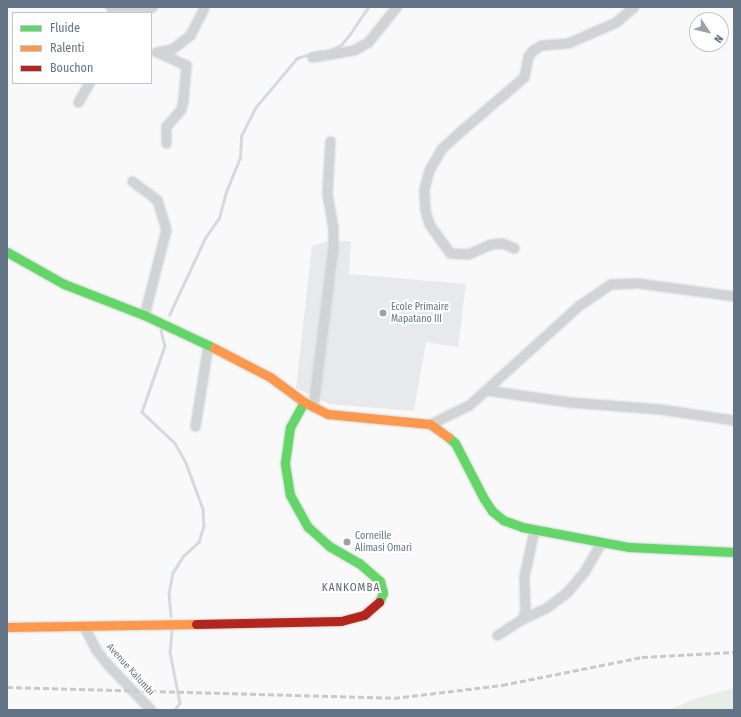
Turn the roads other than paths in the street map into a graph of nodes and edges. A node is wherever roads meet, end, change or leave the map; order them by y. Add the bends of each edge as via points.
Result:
1 (110, 7) edge
2 (152, 7) edge
3 (396, 7) edge
4 (633, 7) edge
5 (204, 8) dead end
6 (154, 52) edge
7 (312, 57) dead end
8 (88, 84) edge
9 (78, 102) dead end
10 (330, 140) dead end
11 (166, 144) dead end
12 (132, 181) dead end
13 (514, 248) dead end
14 (7, 252) edge
15 (734, 296) edge
16 (144, 315) junction
17 (208, 345) junction
18 (486, 390) junction
19 (304, 402) junction
20 (313, 407) junction
21 (734, 420) edge
22 (430, 424) junction
23 (195, 426) dead end
24 (534, 530) junction
25 (601, 543) junction
26 (734, 552) edge
27 (522, 619) junction
28 (7, 627) edge
29 (84, 627) junction
30 (497, 635) dead end
31 (151, 710) edge

1 - 2 street via 127,10 145,10
3 - 7 street via 368,42 354,50
4 - 13 street via 616,22 572,41 540,45 533,50 528,56 524,76 441,149 429,170 424,189 428,224 450,253 468,254 496,244
5 - 6 street via 190,35 172,50
6 - 11 street via 186,65 183,100 180,109 166,126
8 - 9 street
10 - 20 street via 326,188 334,228 333,246
12 - 16 street via 157,200 166,229
14 - 16 street via 64,284
15 - 18 street via 638,283 611,284 578,306
16 - 17 street
17 - 19 street via 270,377
17 - 23 street
18 - 21 street via 569,402 660,408
18 - 22 street via 457,412
19 - 20 street
19 - 29 street via 290,427 285,464 290,495 308,527 329,546 359,563 380,581 384,593 378,605 364,616 341,621
20 - 22 street via 334,416
22 - 24 street via 440,429 455,443 492,511 503,520
24 - 25 street
24 - 27 street via 524,576 526,604
25 - 26 street via 651,550
25 - 27 street via 584,572 567,592 546,608
27 - 30 street
28 - 29 street
29 - 31 street, Avenue Kalumbi via 96,650

